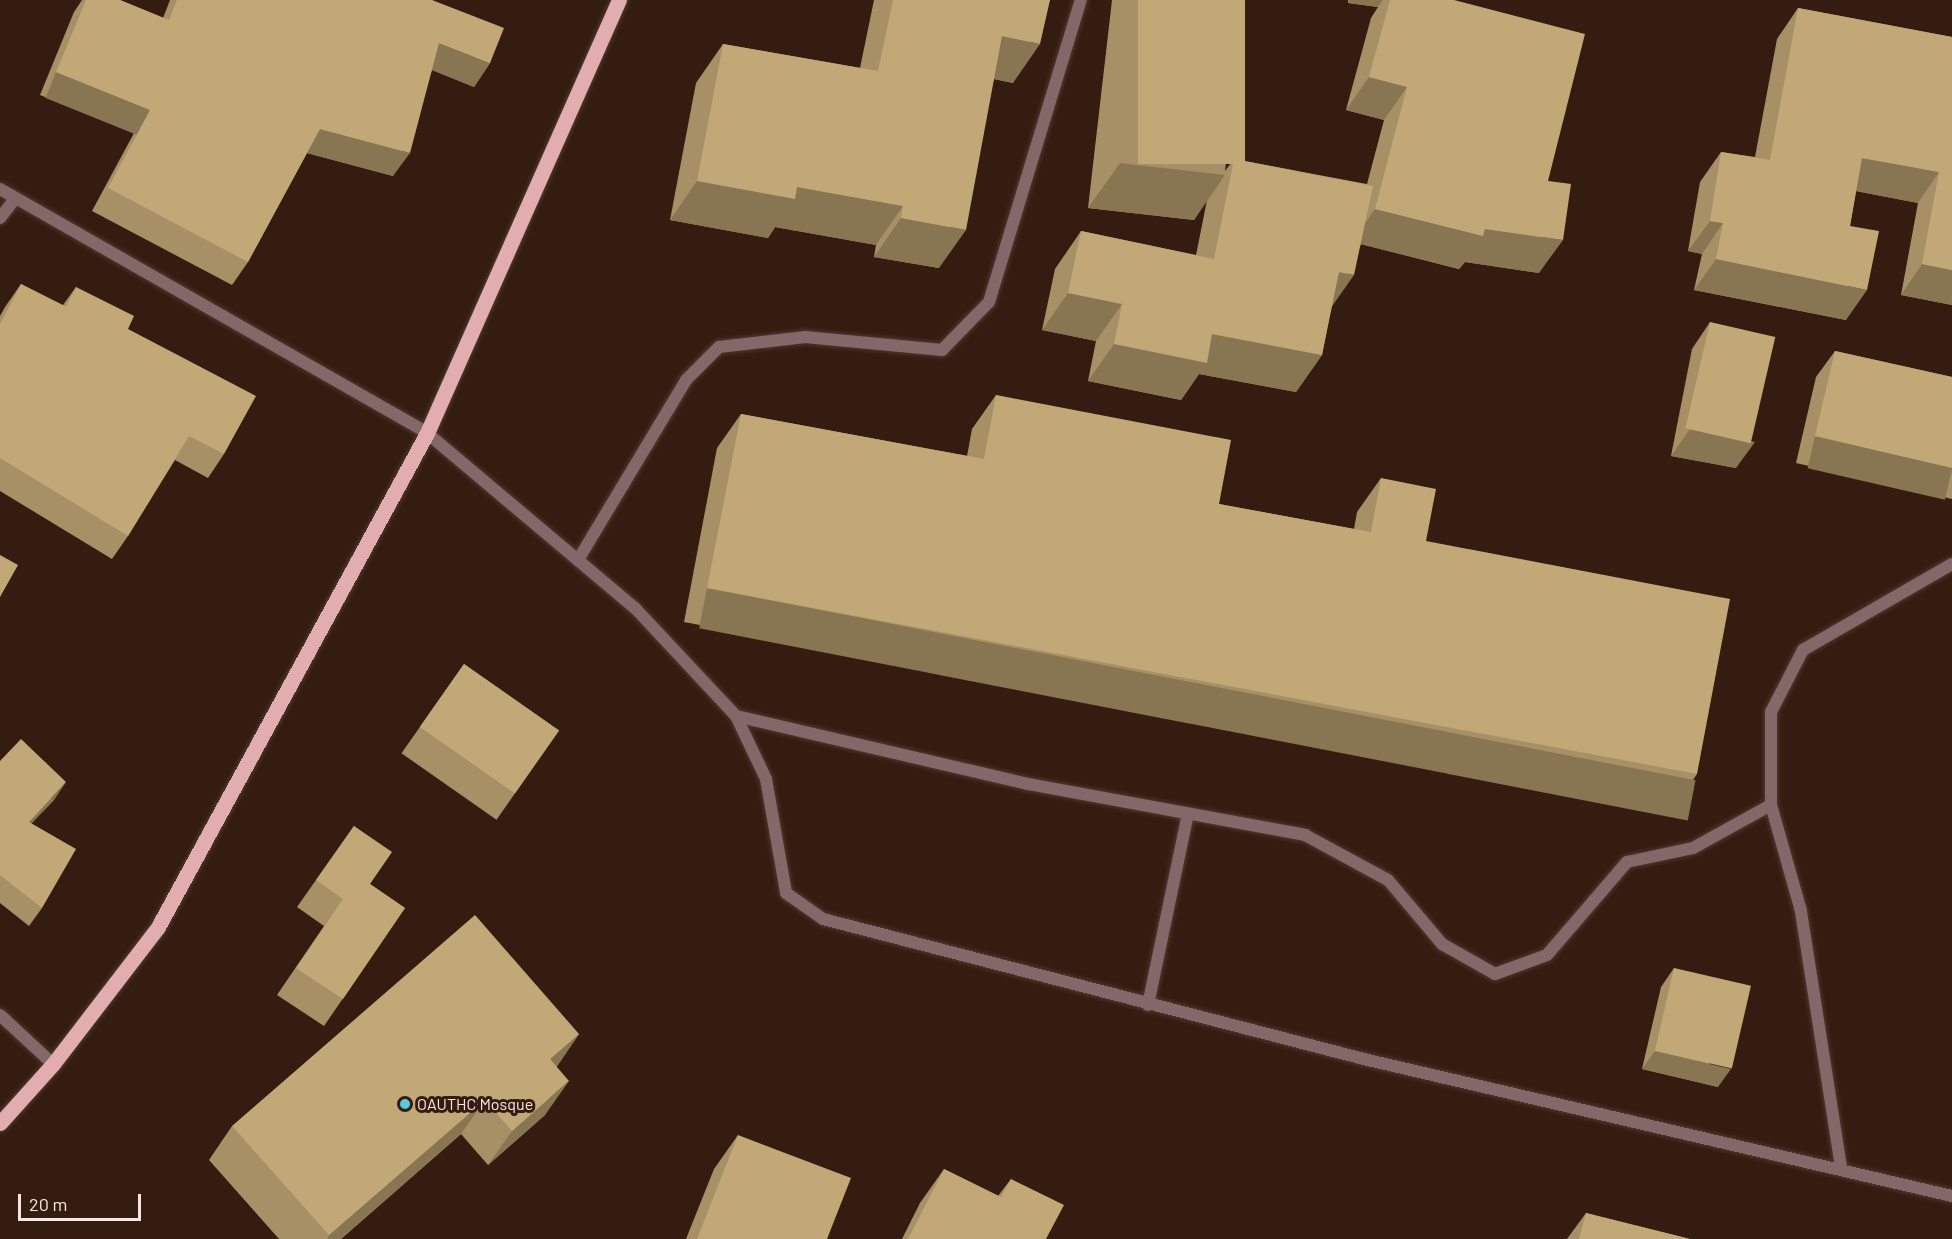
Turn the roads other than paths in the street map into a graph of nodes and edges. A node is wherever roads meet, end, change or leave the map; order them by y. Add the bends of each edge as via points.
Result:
1 (619, 0) edge
2 (1081, 0) edge
3 (0, 189) edge
4 (14, 200) junction
5 (0, 218) edge
6 (427, 433) junction
7 (578, 560) junction
8 (1952, 564) edge
9 (736, 716) junction
10 (1771, 805) junction
11 (1188, 814) junction
12 (1148, 1005) junction
13 (0, 1014) edge
14 (53, 1064) junction
15 (0, 1123) edge
16 (1841, 1167) junction
17 (1952, 1196) edge

1 - 6 main road
2 - 7 street via 989,302 942,350 805,338 719,347 686,380
3 - 4 street
4 - 5 street
4 - 6 street
6 - 7 street
6 - 14 main road via 158,927
7 - 9 street via 635,608
8 - 10 street via 1803,650 1771,712
9 - 11 street via 1028,784
9 - 12 street via 766,779 779,873 798,904 832,922
10 - 11 street via 1693,848 1627,862 1547,955 1495,974 1442,944 1388,880 1305,835
10 - 16 street via 1801,911
11 - 12 street
12 - 16 street
13 - 14 street
14 - 15 main road
16 - 17 street

